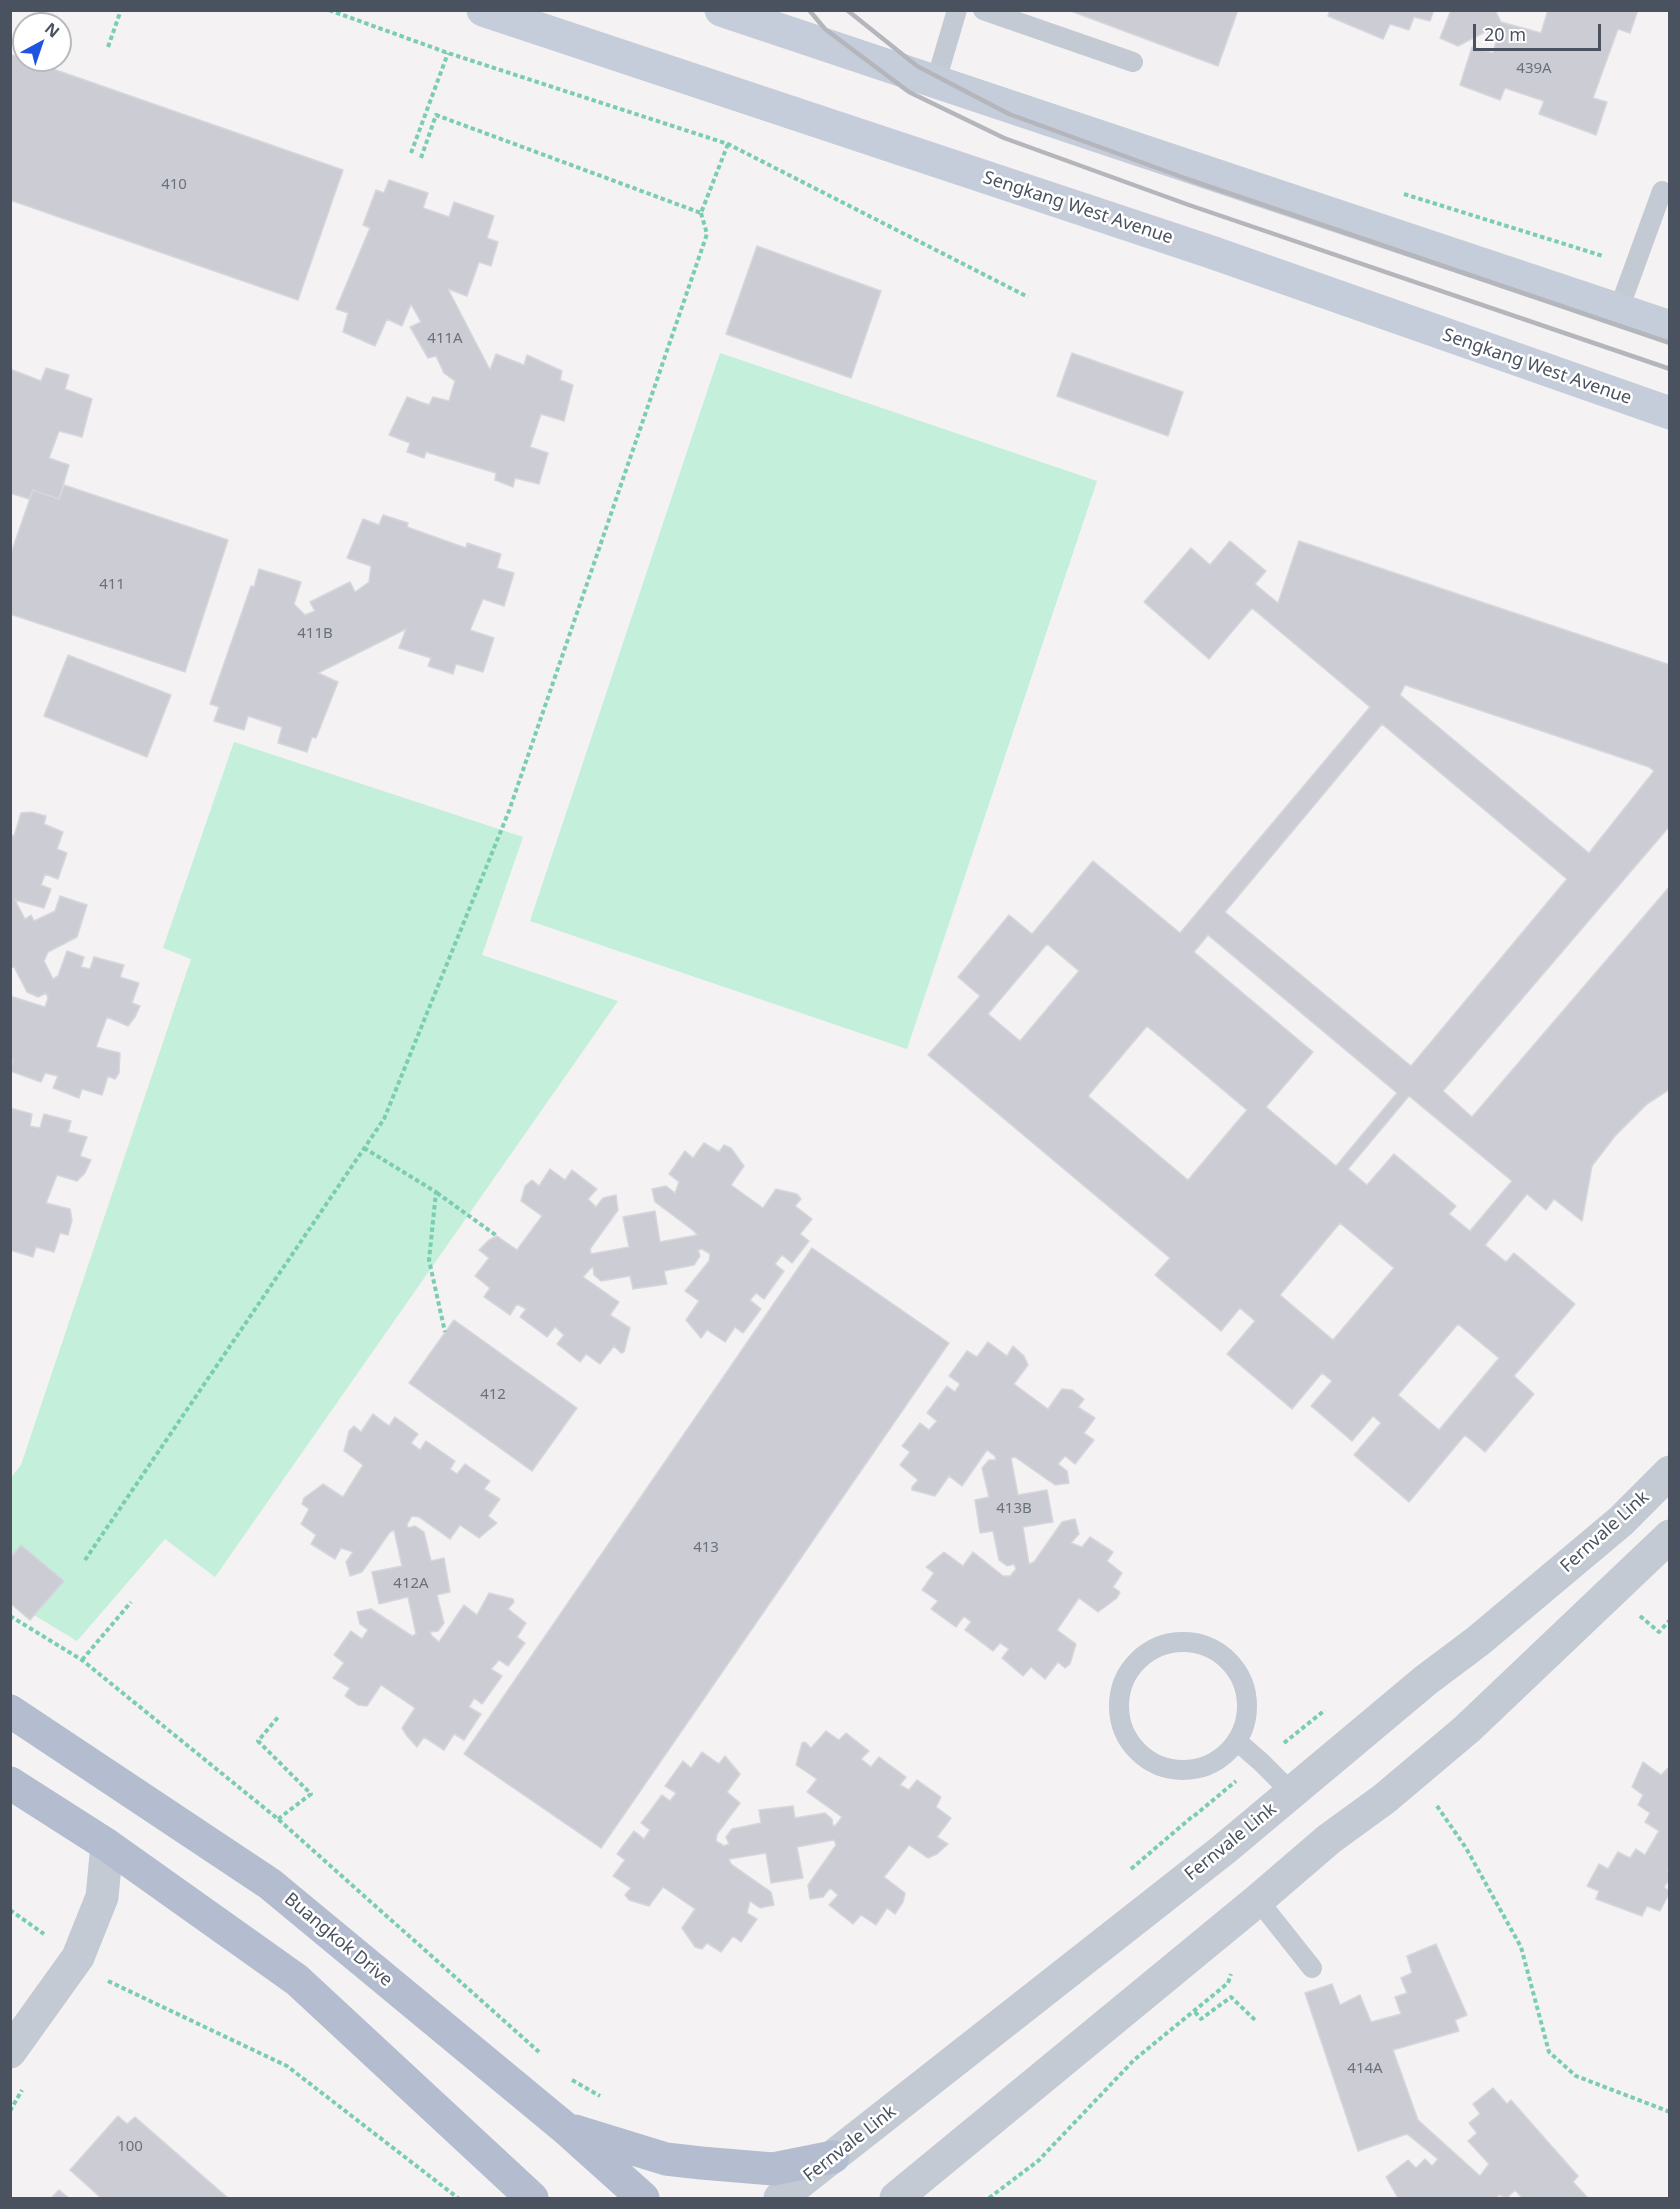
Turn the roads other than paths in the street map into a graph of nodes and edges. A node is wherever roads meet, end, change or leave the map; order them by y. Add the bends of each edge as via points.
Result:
1 (483, 10) edge
2 (721, 10) edge
3 (957, 10) edge
4 (983, 10) edge
5 (1133, 62) dead end
6 (936, 81) junction
7 (1662, 191) dead end
8 (1619, 309) junction
9 (1670, 327) edge
10 (1670, 413) edge
11 (1670, 1472) edge
12 (1670, 1536) edge
13 (10, 1711) edge
14 (1238, 1742) junction
15 (10, 1783) edge
16 (1292, 1793) junction
17 (107, 1845) junction
18 (1258, 1900) junction
19 (1312, 1968) dead end
20 (10, 2052) edge
21 (565, 2128) junction
22 (833, 2157) junction
23 (532, 2199) edge
24 (643, 2199) edge
25 (780, 2199) edge
26 (896, 2199) edge

1 - 10 main road, Sengkang West Avenue via 1211,252
2 - 6 main road
3 - 6 lane
4 - 5 lane
6 - 8 main road
7 - 8 lane
8 - 9 main road
11 - 16 street, Fernvale Link via 1621,1521
12 - 18 street via 1467,1729
13 - 21 main road, Buangkok Drive via 270,1884
14 - 14 lane via 1211,1765 1176,1771 1143,1758 1122,1729 1118,1698 1129,1669 1161,1645 1209,1647 1232,1663 1245,1688 1247,1716
14 - 16 lane
15 - 17 main road
16 - 22 street, Fernvale Link
17 - 20 street via 102,1898 78,1957
17 - 23 main road via 297,1980
18 - 19 lane
18 - 26 street
21 - 22 main road via 666,2159 773,2169
21 - 24 main road, Buangkok Drive
22 - 25 street, Fernvale Link

